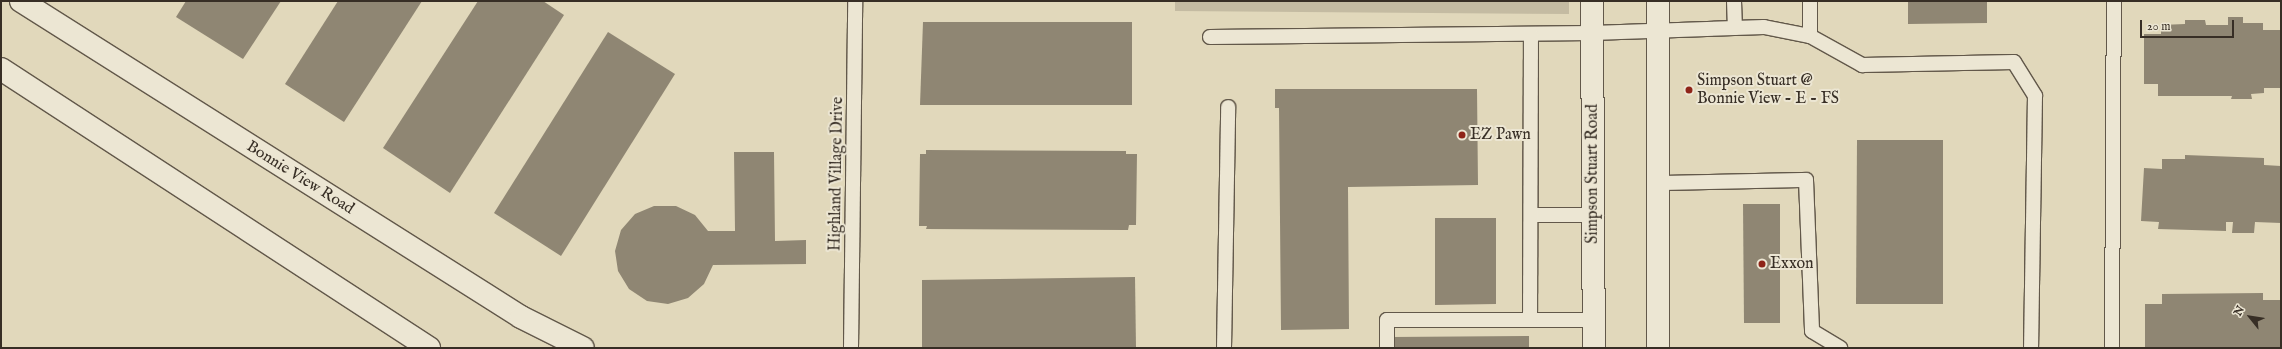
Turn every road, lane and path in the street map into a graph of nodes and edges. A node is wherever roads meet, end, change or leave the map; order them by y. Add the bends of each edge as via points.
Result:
1 (21, 1) edge
2 (855, 1) edge
3 (1592, 1) edge
4 (1658, 1) edge
5 (1734, 1) edge
6 (1810, 1) edge
7 (2114, 1) edge
8 (1735, 28) junction
9 (1657, 32) junction
10 (1592, 33) junction
11 (1531, 34) junction
12 (1810, 36) junction
13 (1210, 37) dead end
14 (1, 69) edge
15 (1228, 107) dead end
16 (1658, 183) junction
17 (1531, 215) junction
18 (1594, 215) junction
19 (1530, 320) junction
20 (1594, 320) junction
21 (429, 348) edge
22 (583, 348) edge
23 (851, 348) edge
24 (1224, 348) edge
25 (1387, 348) edge
26 (1594, 348) edge
27 (1658, 348) edge
28 (1840, 348) edge
29 (2031, 348) edge
30 (2112, 348) edge

1 - 22 main road, Bonnie View Road via 521,317
2 - 23 lane, Highland Village Drive
3 - 10 main road, Simpson Stuart Road
4 - 9 main road
5 - 8 lane
6 - 12 lane
7 - 30 lane
8 - 9 lane
8 - 12 lane via 1764,27
9 - 10 lane
9 - 16 main road
10 - 11 lane
10 - 18 main road, Simpson Stuart Road
11 - 13 lane
11 - 17 lane
12 - 29 lane via 1862,65 2014,62 2035,96
14 - 21 main road
15 - 24 lane
16 - 27 main road
16 - 28 lane via 1806,180 1812,331
17 - 18 lane
17 - 19 lane
18 - 20 main road, Simpson Stuart Road
19 - 20 lane
19 - 25 lane via 1387,320
20 - 26 main road, Simpson Stuart Road

